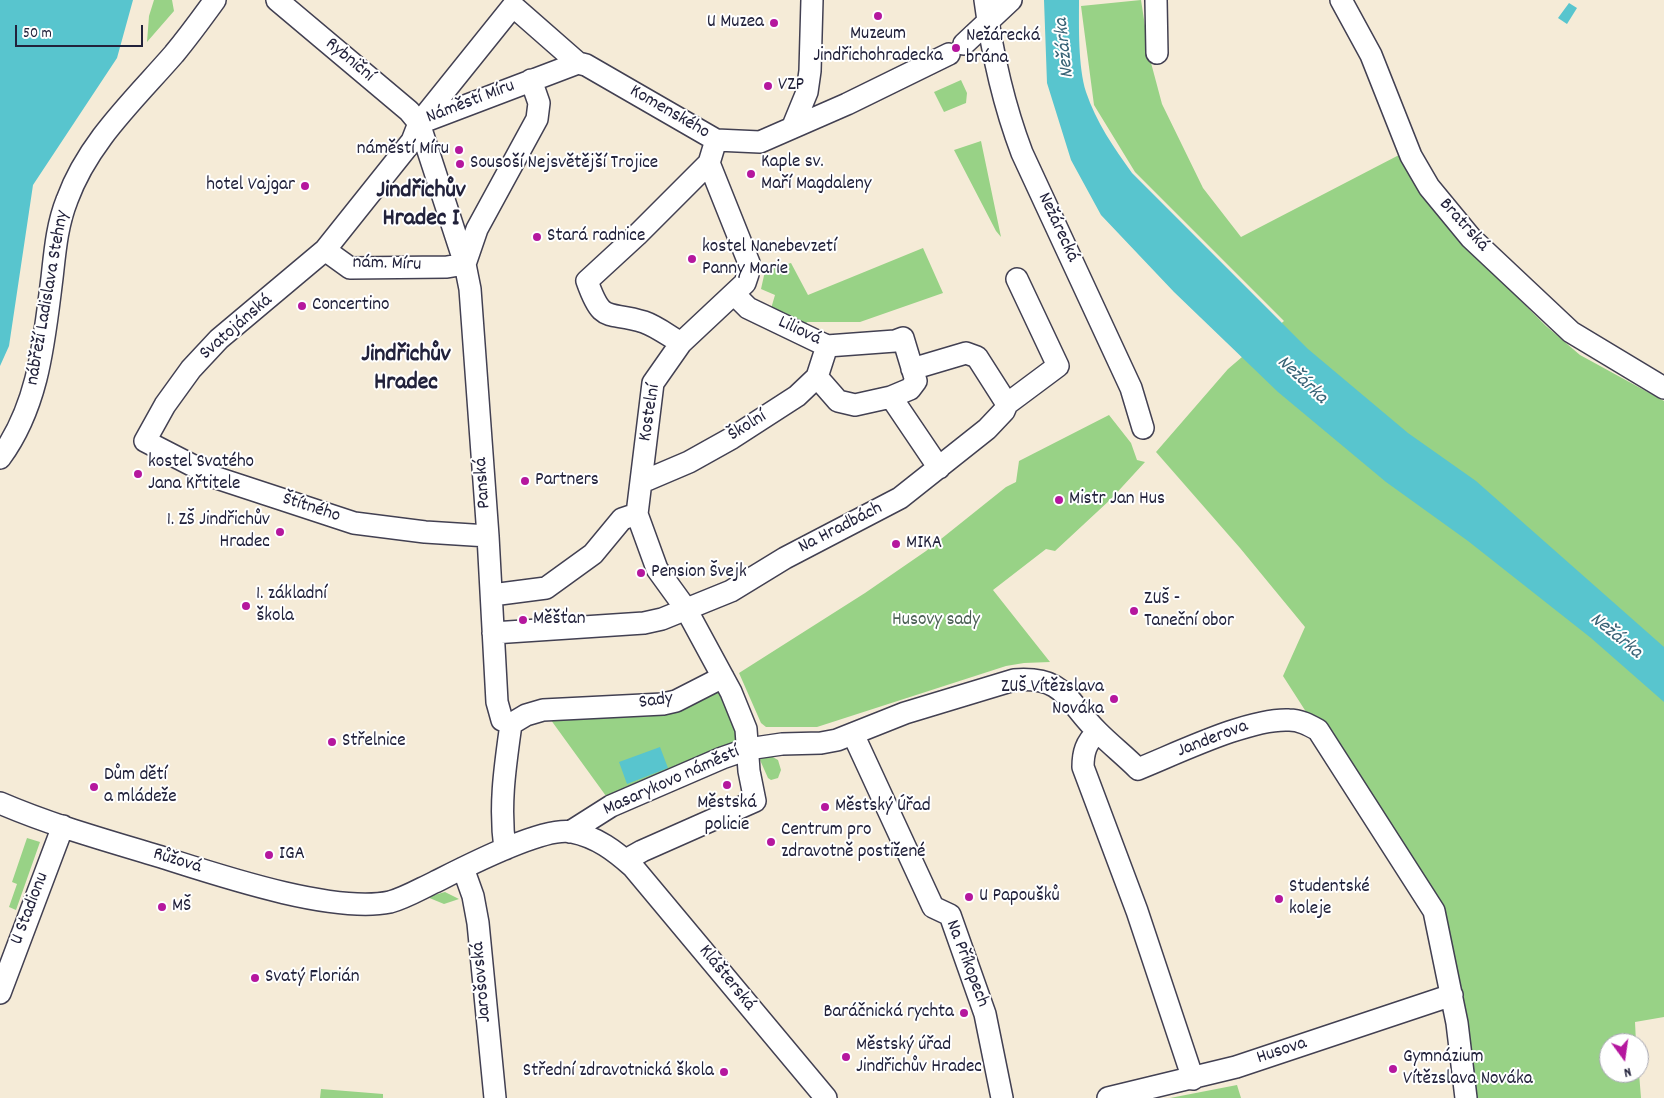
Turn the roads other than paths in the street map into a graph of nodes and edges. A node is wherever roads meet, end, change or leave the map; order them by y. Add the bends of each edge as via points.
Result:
1 (215, 0) edge
2 (277, 0) edge
3 (812, 0) edge
4 (985, 0) edge
5 (1011, 0) edge
6 (1156, 0) edge
7 (1341, 0) edge
8 (988, 23) junction
9 (1157, 53) dead end
10 (578, 63) junction
11 (531, 80) junction
12 (419, 123) junction
13 (793, 126) junction
14 (716, 140) junction
15 (710, 164) junction
16 (325, 250) junction
17 (465, 264) junction
18 (1017, 279) dead end
19 (734, 294) junction
20 (681, 343) junction
21 (827, 346) junction
22 (912, 369) junction
23 (817, 377) junction
24 (1664, 388) edge
25 (891, 397) junction
26 (1007, 404) junction
27 (1143, 428) dead end
28 (144, 441) joint
29 (0, 458) edge
30 (940, 468) junction
31 (642, 482) junction
32 (637, 514) junction
33 (488, 536) junction
34 (492, 595) junction
35 (686, 609) junction
36 (493, 633) junction
37 (723, 677) junction
38 (511, 724) junction
39 (1097, 732) junction
40 (853, 734) junction
41 (748, 749) junction
42 (0, 803) edge
43 (63, 826) junction
44 (570, 832) junction
45 (505, 849) junction
46 (626, 860) junction
47 (463, 868) junction
48 (359, 903) joint
49 (0, 992) edge
50 (1452, 995) junction
51 (1193, 1078) junction
52 (495, 1098) edge
53 (826, 1098) edge
54 (1002, 1098) edge
55 (1108, 1098) edge
56 (1466, 1098) edge

1 - 29 street, nábřeží Ladislava Stehny via 98,142 78,173 58,226 43,349 35,383 19,427
2 - 12 street, Rybniční via 409,111
3 - 13 street via 807,92
4 - 8 street, Nežárecká
5 - 8 street
6 - 9 street
7 - 24 street, Bratrská via 1371,55 1412,156 1429,187 1453,216 1571,332
8 - 13 street, Komenského via 956,49 847,104
8 - 27 street, Nežárecká via 1007,113 1022,153 1131,388
10 - 11 street, Náměstí Míru
10 - 12 street, nám. Míru via 513,6
10 - 14 street, Komenského
11 - 12 street, Náměstí Míru
11 - 17 street via 539,103 536,120 477,229
12 - 16 street, nám. Míru via 412,141
12 - 17 street, Náměstí Míru
13 - 14 street, Komenského via 760,142
14 - 15 street
15 - 19 street, Kostelní via 749,263 745,283
15 - 20 street via 587,281 593,300 602,312 612,317 645,322
16 - 17 street, nám. Míru via 350,268
16 - 28 street, Svatojánská via 219,338 164,405
17 - 33 street, Panská via 470,289
18 - 26 street, Na Hradbách via 1058,366
19 - 20 street, Kostelní
19 - 21 street, Liliová via 748,308
20 - 31 street, Kostelní via 653,383
21 - 22 street, Liliová via 903,338
21 - 23 street, Školní
22 - 25 street via 916,381 910,389
22 - 26 street via 972,354
23 - 25 street via 838,401 856,405
23 - 31 street, Školní via 797,396 732,438 689,462
25 - 30 street
26 - 30 street, Na Hradbách via 987,429
28 - 33 street, Štítného via 217,478 354,523
30 - 35 street, Na Hradbách via 900,498 785,558 731,591
31 - 32 street, Kostelní
32 - 34 street via 622,519 593,554 546,588
32 - 35 street, Kostelní via 657,570
33 - 34 street, Panská
34 - 36 street, Panská
35 - 36 street, Na Hradbách via 630,625
35 - 37 street, Kostelní
36 - 38 street, Panská via 497,702 502,720
37 - 38 street, Sady via 676,701 543,710
37 - 41 street via 746,729
38 - 45 street via 502,782 501,822
39 - 40 street, Janderova via 1066,693 1051,683 1033,678 994,685 905,712
39 - 50 street, Janderova via 1138,769 1254,724 1290,720 1304,722 1318,730 1434,911
39 - 51 street via 1083,753 1083,767 1137,911
40 - 41 street, Masarykovo náměstí via 821,743
40 - 54 street, Na Příkopech via 933,907 950,915 985,1014
41 - 44 street, Masarykovo náměstí via 611,806
41 - 46 street, Masarykovo náměstí via 756,801
42 - 43 street, Růžová
43 - 48 street, Růžová via 262,886 311,898
43 - 49 street, U Stadionu
44 - 45 street, Masarykovo náměstí via 548,834
44 - 46 street, Masarykovo náměstí via 603,843
45 - 47 street, Masarykovo náměstí
46 - 53 street, Klášterská
47 - 48 street, Masarykovo náměstí via 397,899
47 - 52 street, Jarošovská via 478,924
50 - 51 street, Husova via 1274,1055
50 - 56 street
51 - 55 street, Husova

